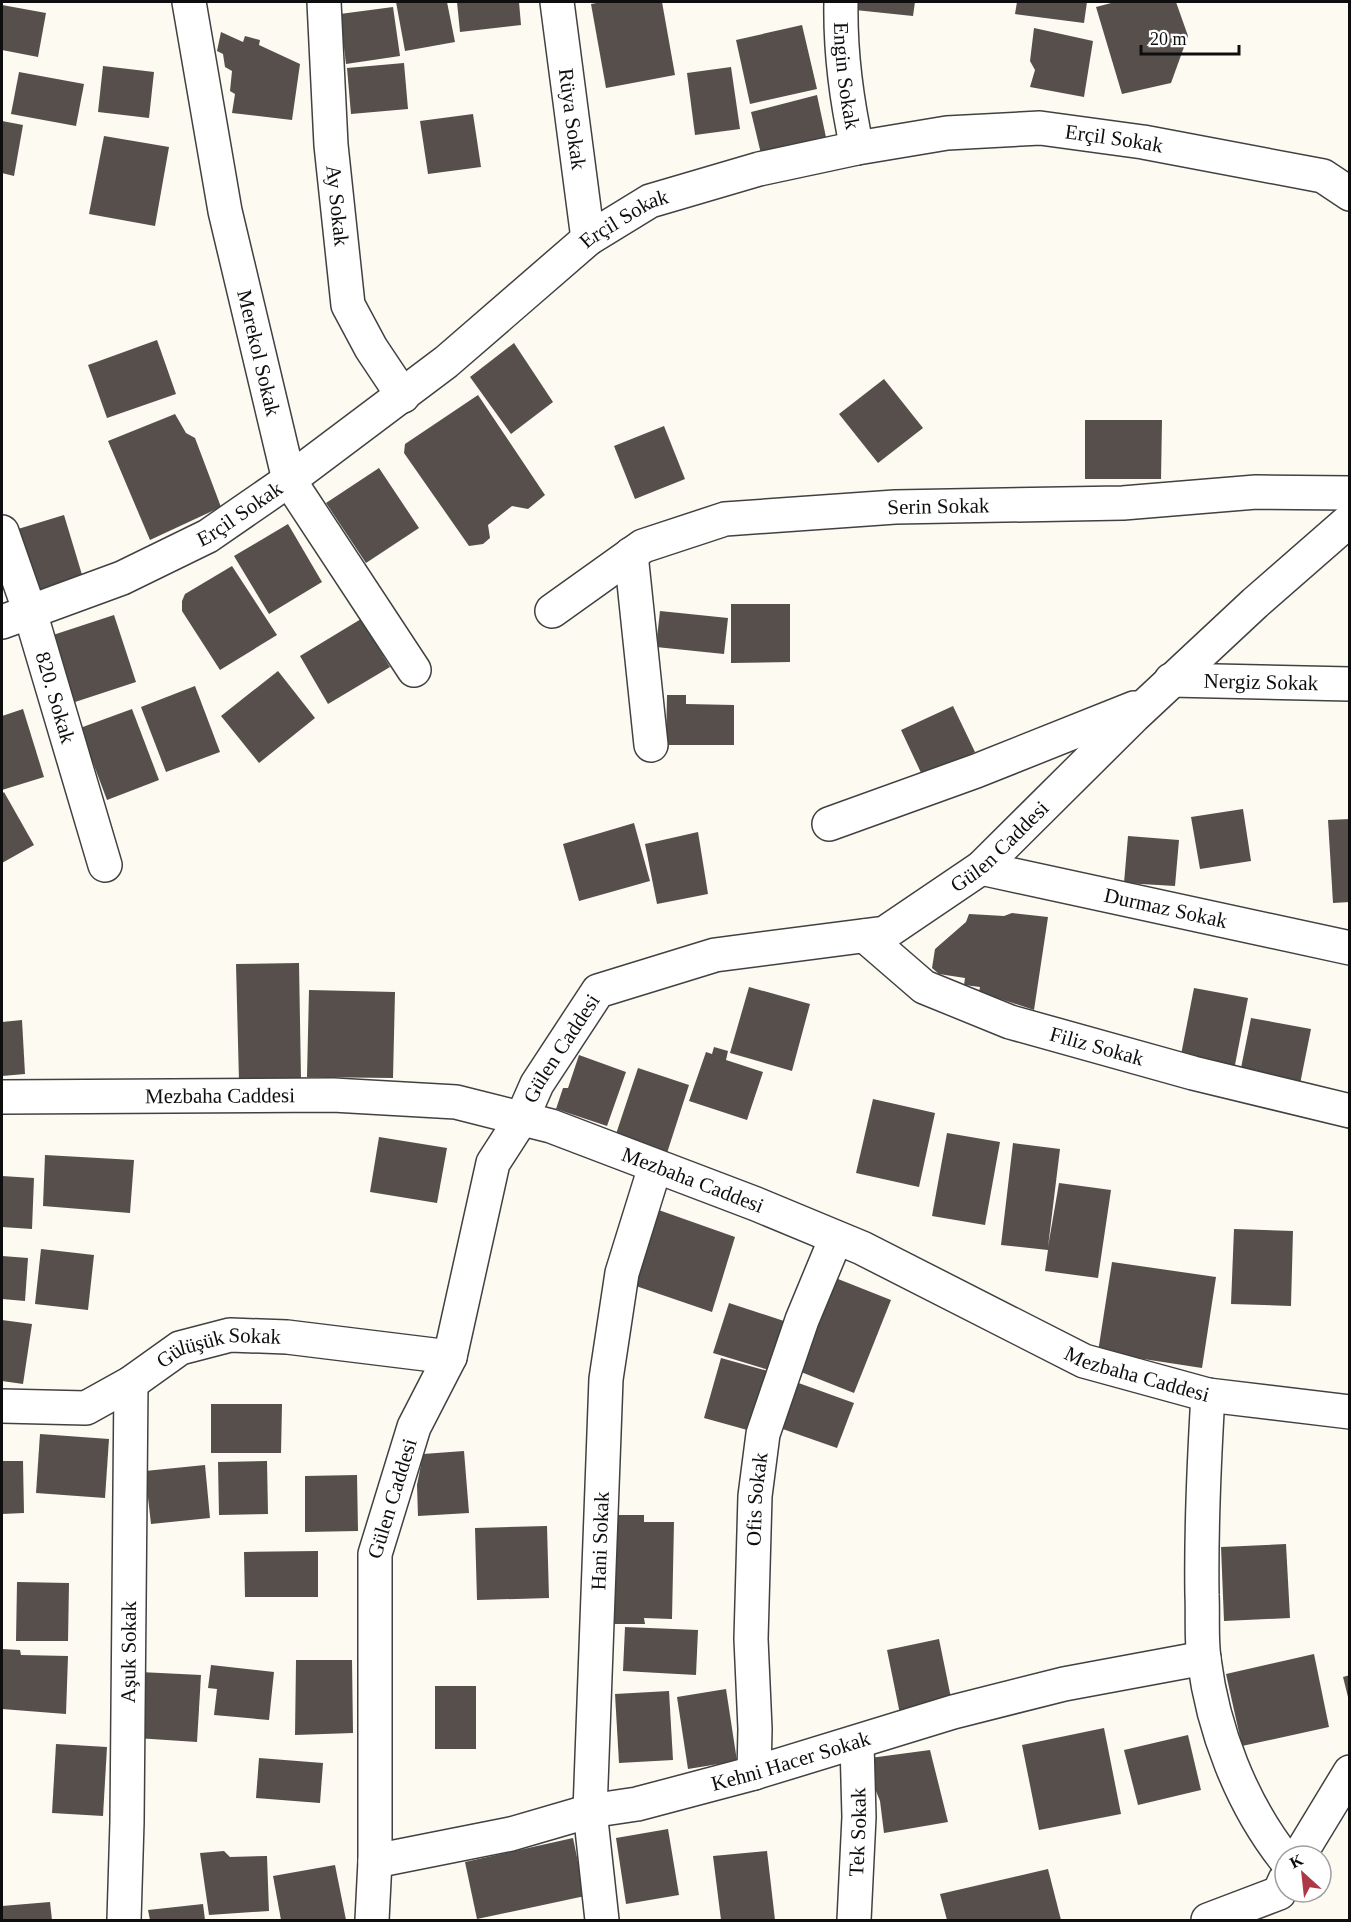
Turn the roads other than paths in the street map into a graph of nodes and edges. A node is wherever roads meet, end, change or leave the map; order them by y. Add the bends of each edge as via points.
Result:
1 (189, 2) edge
2 (324, 2) edge
3 (557, 2) edge
4 (841, 2) edge
5 (857, 147) junction
6 (1350, 194) edge
7 (588, 239) junction
8 (403, 396) junction
9 (289, 480) junction
10 (1350, 493) edge
11 (1350, 520) edge
12 (2, 532) edge
13 (631, 554) junction
14 (552, 610) dead end
15 (16, 617) edge
16 (414, 670) dead end
17 (1350, 684) edge
18 (1161, 691) junction
19 (651, 745) dead end
20 (829, 824) dead end
21 (105, 865) dead end
22 (981, 868) junction
23 (865, 936) junction
24 (1350, 948) edge
25 (2, 1097) edge
26 (1350, 1111) edge
27 (522, 1118) junction
28 (655, 1167) junction
29 (836, 1238) junction
30 (450, 1357) junction
31 (130, 1383) junction
32 (1208, 1395) junction
33 (2, 1406) edge
34 (1350, 1412) edge
35 (1204, 1658) junction
36 (857, 1743) junction
37 (1350, 1772) edge
38 (754, 1773) junction
39 (590, 1811) junction
40 (1273, 1844) edge
41 (1306, 1844) edge
42 (375, 1861) junction
43 (1273, 1895) edge
44 (124, 1920) edge
45 (372, 1920) edge
46 (602, 1920) edge
47 (854, 1920) edge
48 (1208, 1920) edge

1 - 9 street, Merekol Sokak via 225,211
2 - 8 street, Ay Sokak via 331,145 348,305
3 - 7 street, Rüya Sokak
4 - 5 street, Engin Sokak via 846,99
5 - 6 street, Erçil Sokak via 947,133 1040,128 1143,142 1323,176
5 - 7 street, Erçil Sokak via 759,169 650,201
7 - 8 street, Erçil Sokak
8 - 9 street, Erçil Sokak
9 - 15 street, Erçil Sokak via 208,536 122,578
9 - 16 street, Merekol Sokak
10 - 13 street, Serin Sokak via 1256,492 1122,503 895,507 725,519 643,546
11 - 18 street, Gülen Caddesi
12 - 15 street, 820. Sokak
13 - 14 street, Serin Sokak
13 - 19 street
15 - 21 street, 820. Sokak
17 - 18 street, Nergiz Sokak
18 - 20 street via 976,771
18 - 22 street, Gülen Caddesi
22 - 23 street, Gülen Caddesi via 885,933
22 - 24 street, Durmaz Sokak
23 - 26 street, Filiz Sokak via 924,987 1010,1023
23 - 27 street, Gülen Caddesi via 715,955 598,991 537,1084
25 - 27 street, Mezbaha Caddesi via 333,1095 456,1102
27 - 28 street, Mezbaha Caddesi
27 - 30 street, Gülen Caddesi via 493,1163
28 - 29 street, Mezbaha Caddesi
28 - 39 street, Hani Sokak via 621,1273 606,1379
29 - 32 street, Mezbaha Caddesi via 1084,1361
29 - 38 street, Ofis Sokak via 802,1320 763,1434 755,1496 751,1639
30 - 31 street, Gülüşük Sokak via 287,1337 230,1335 180,1348
30 - 42 street, Gülen Caddesi via 414,1427 375,1554
31 - 33 street, Gülüşük Sokak via 86,1408
31 - 44 street, Aşuk Sokak
32 - 34 street, Mezbaha Caddesi
32 - 35 street via 1201,1532
35 - 36 street, Kehni Hacer Sokak via 1064,1684 953,1712
35 - 40 street via 1218,1725 1241,1787
36 - 38 street, Kehni Hacer Sokak
36 - 47 street, Tek Sokak via 859,1817
37 - 41 street
38 - 39 street, Kehni Hacer Sokak via 637,1804
39 - 42 street, Kehni Hacer Sokak via 511,1834
39 - 46 street, Hani Sokak
42 - 45 street, Gülen Caddesi
43 - 48 street

